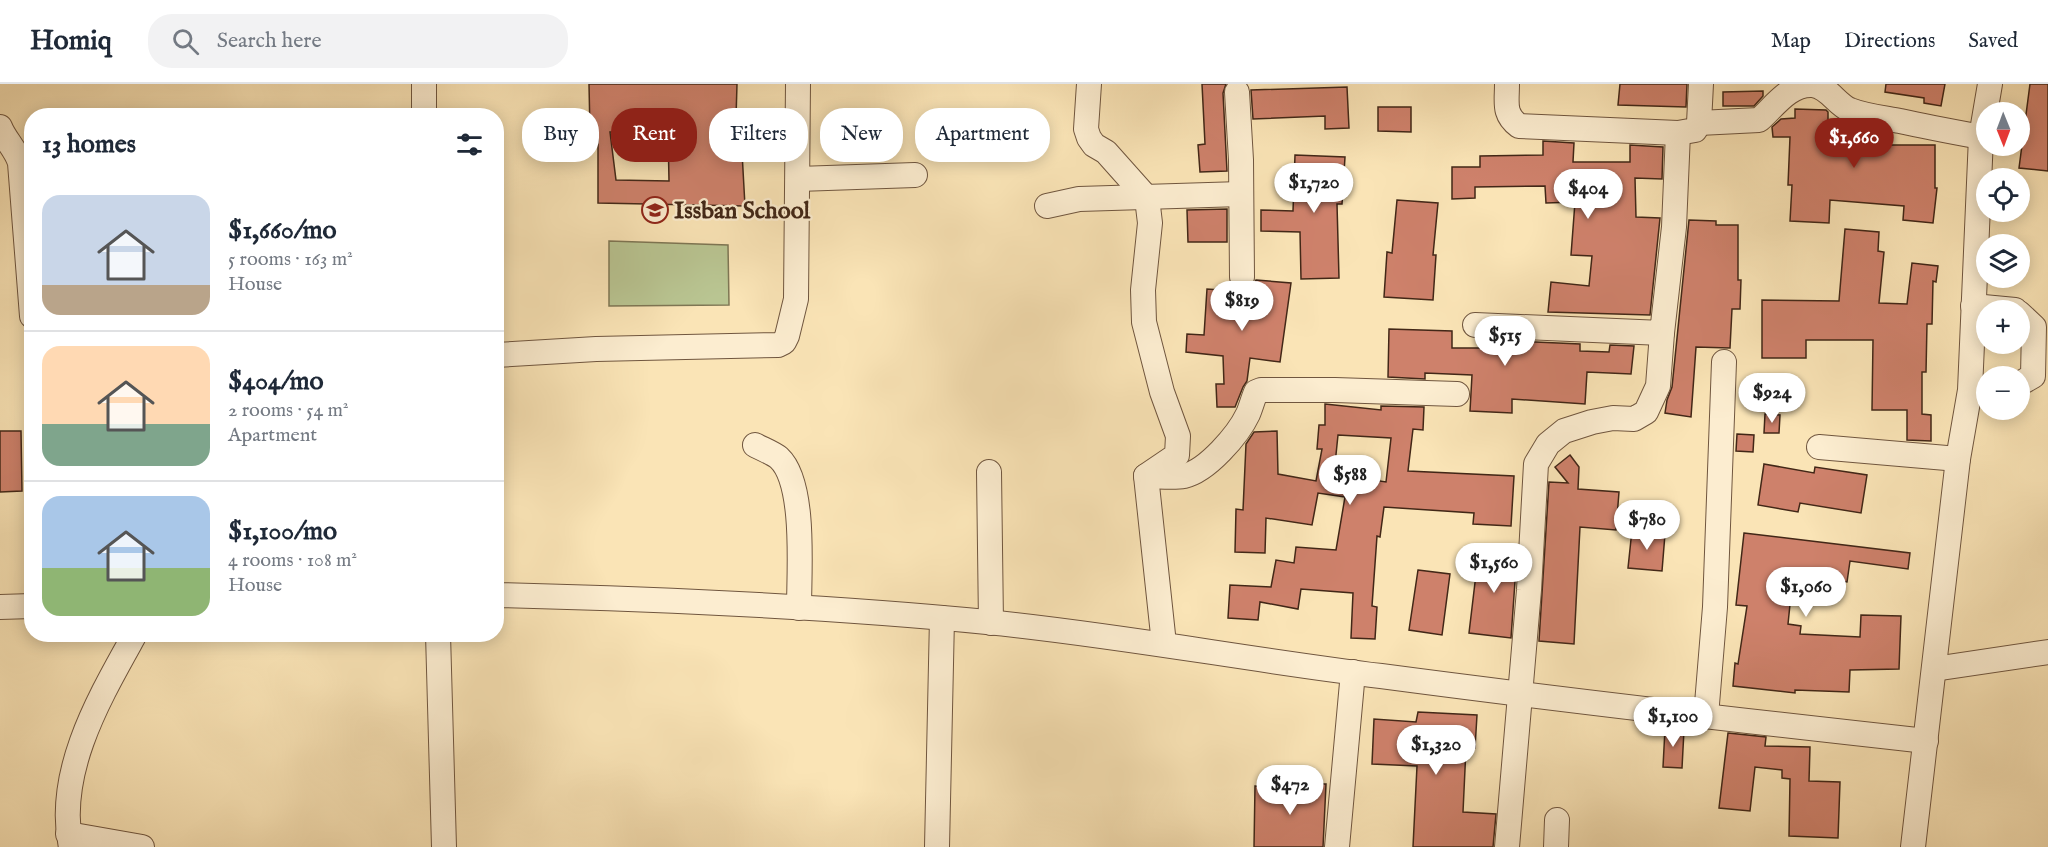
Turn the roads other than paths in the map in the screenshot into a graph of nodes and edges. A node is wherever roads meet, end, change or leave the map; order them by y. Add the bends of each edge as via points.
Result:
1 (424, 84) edge
2 (798, 84) edge
3 (1089, 84) edge
4 (1507, 84) edge
5 (1701, 84) edge
6 (1990, 84) edge
7 (1237, 92) dead end
8 (1987, 102) edge
9 (424, 108) edge
10 (0, 127) edge
11 (1689, 128) junction
12 (1976, 136) edge
13 (23, 150) edge
14 (1980, 156) edge
15 (915, 175) dead end
16 (798, 179) junction
17 (1241, 194) junction
18 (1147, 198) junction
19 (1047, 206) dead end
20 (24, 214) edge
21 (1242, 277) dead end
22 (1973, 306) junction
23 (1976, 306) edge
24 (2030, 323) edge
25 (1475, 325) dead end
26 (1662, 333) junction
27 (504, 355) edge
28 (1724, 362) dead end
29 (1977, 366) edge
30 (2030, 378) edge
31 (1457, 394) dead end
32 (1976, 397) edge
33 (755, 445) dead end
34 (1819, 447) dead end
35 (1959, 459) junction
36 (990, 472) dead end
37 (1146, 476) junction
38 (504, 595) edge
39 (24, 606) edge
40 (0, 607) edge
41 (799, 608) junction
42 (942, 618) junction
43 (991, 623) junction
44 (131, 642) edge
45 (438, 642) edge
46 (1164, 644) junction
47 (2048, 652) edge
48 (1934, 669) junction
49 (1353, 672) junction
50 (1520, 693) junction
51 (1706, 716) junction
52 (1926, 741) junction
53 (1557, 820) dead end
54 (69, 840) edge
55 (142, 847) edge
56 (444, 847) edge
57 (936, 847) edge
58 (1337, 847) edge
59 (1507, 847) edge
60 (1556, 847) edge
61 (1913, 847) edge

1 - 9 street
2 - 16 street
3 - 18 street via 1089,138
4 - 11 street via 1507,112 1519,126
5 - 11 street
6 - 8 street
7 - 17 street
10 - 13 street via 3,135
11 - 12 street via 1759,120 1782,96 1813,85 1832,94 1850,110
11 - 26 street
13 - 20 street via 20,163
14 - 22 street
15 - 16 street
16 - 27 street via 796,299 784,342
17 - 18 street
17 - 21 street
18 - 19 street via 1079,200
18 - 37 street via 1150,223 1144,322 1178,436 1177,455
22 - 23 street
22 - 29 street
24 - 30 street via 2034,327
25 - 26 street
26 - 50 street via 1658,386 1646,412 1634,419 1612,418 1564,431 1539,456
28 - 51 street via 1715,607
31 - 37 street via 1260,390 1234,436 1197,472
32 - 35 street
33 - 41 street via 779,458 792,480 797,506
34 - 35 street
35 - 48 street
36 - 43 street
37 - 46 street
38 - 41 street via 664,599
39 - 40 street
41 - 42 street
42 - 43 street
42 - 57 street
43 - 46 street
44 - 54 street via 93,715 80,751 68,795
45 - 56 street
46 - 49 street
47 - 48 street
48 - 52 street
49 - 50 street
49 - 58 street
50 - 51 street
50 - 59 street
51 - 52 street
52 - 61 street
53 - 60 street
54 - 55 street

